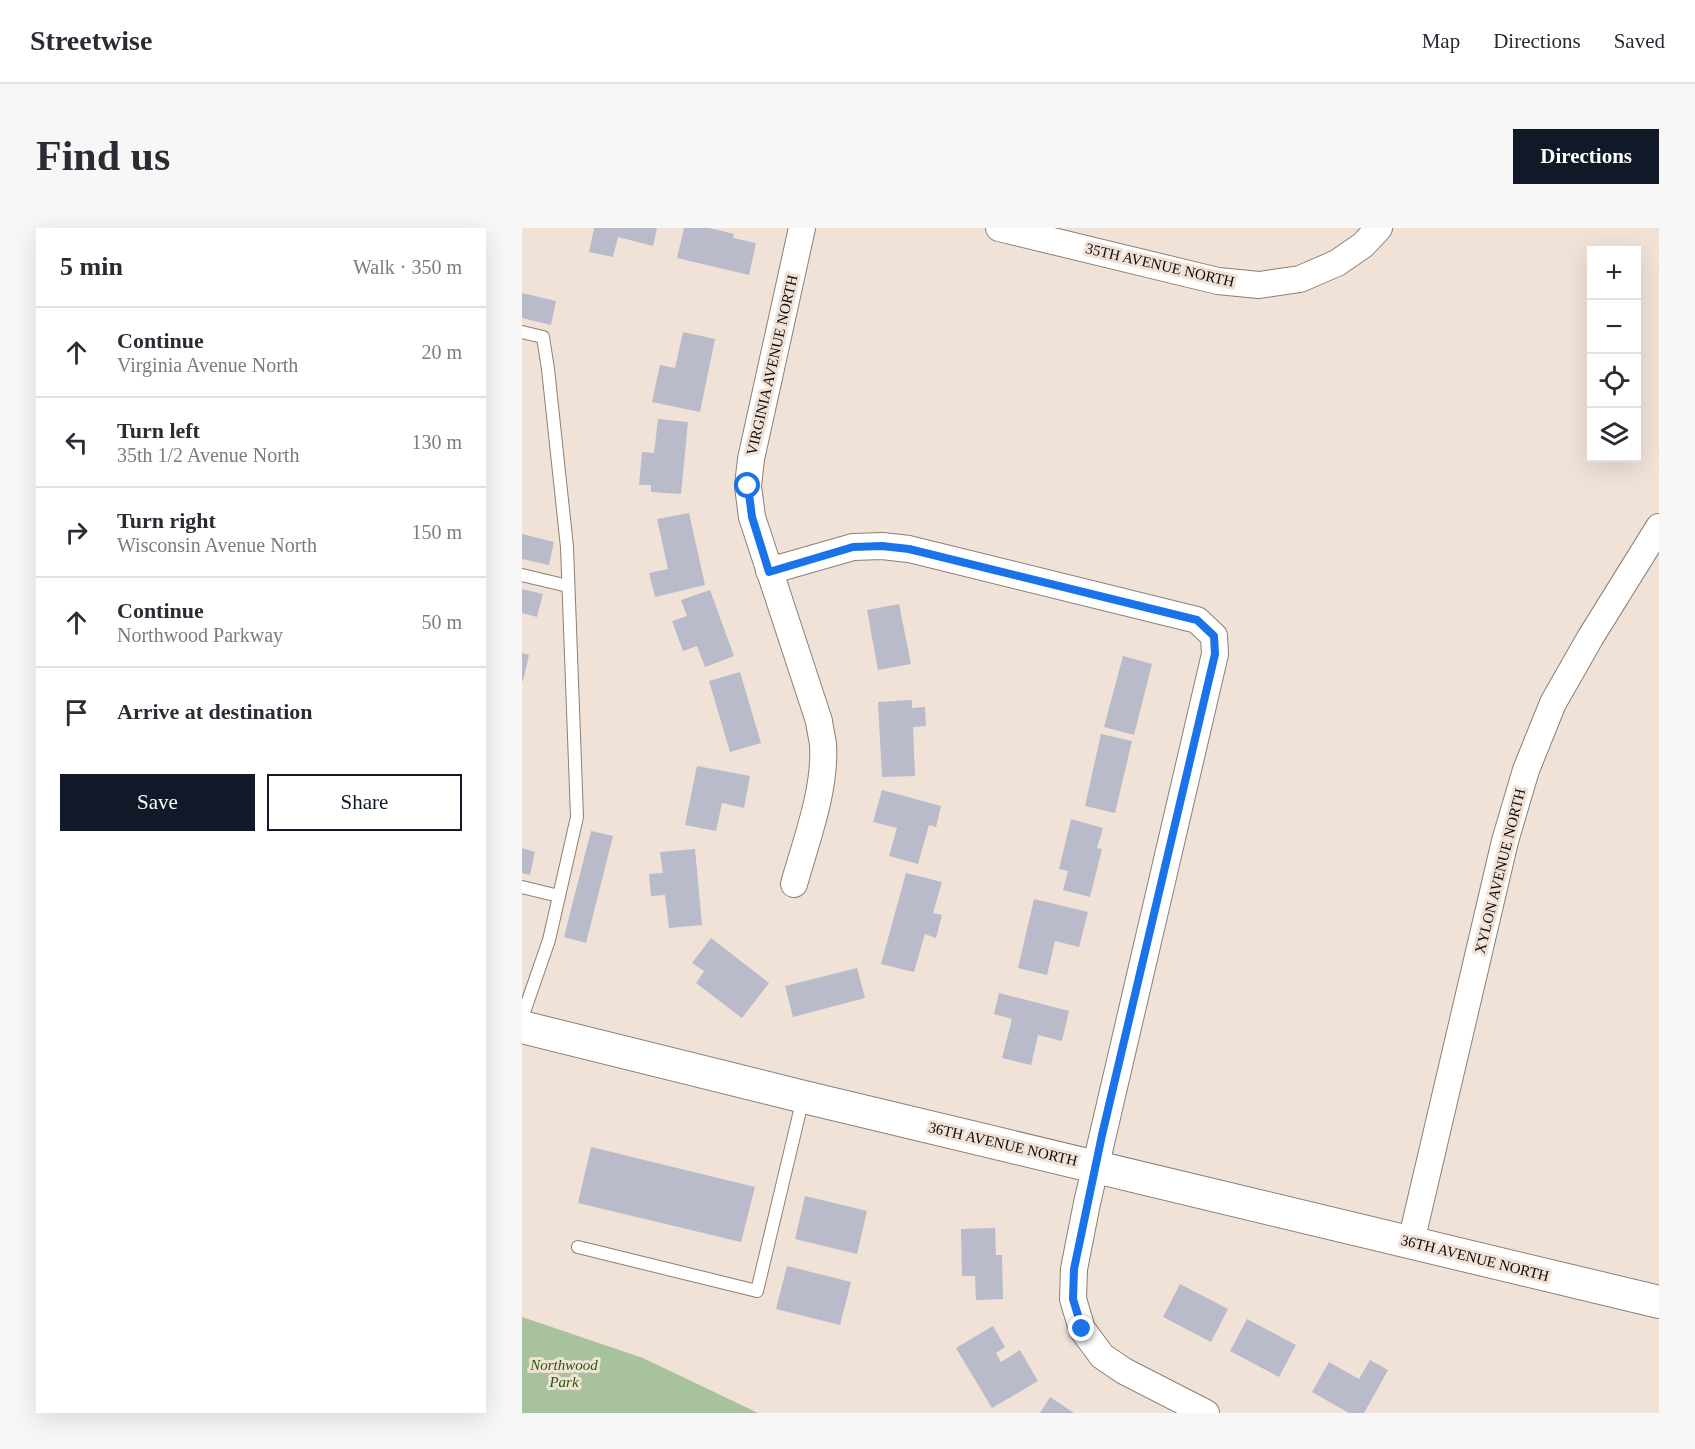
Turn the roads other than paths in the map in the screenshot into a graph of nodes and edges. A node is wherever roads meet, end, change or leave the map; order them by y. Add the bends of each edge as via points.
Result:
1 (802, 228) edge
2 (999, 228) edge
3 (1379, 228) edge
4 (522, 332) edge
5 (1659, 527) edge
6 (769, 572) junction
7 (522, 575) edge
8 (568, 586) junction
9 (794, 885) dead end
10 (522, 887) edge
11 (559, 896) junction
12 (522, 1018) edge
13 (522, 1027) edge
14 (804, 1097) junction
15 (1095, 1166) junction
16 (1412, 1242) junction
17 (578, 1247) dead end
18 (1659, 1302) edge
19 (1206, 1413) edge

1 - 6 street, VIRGINIA AVENUE NORTH via 748,486 752,517
2 - 3 street, 35TH AVENUE NORTH via 1218,281 1259,285 1300,279 1337,263
4 - 8 lane via 543,337
5 - 16 street, XYLON AVENUE NORTH via 1553,703 1526,770 1505,841
6 - 9 street, VIRGINIA AVENUE NORTH via 819,721 823,745 813,817
6 - 15 street via 853,547 909,549 1197,620 1214,636 1215,654
7 - 8 lane
8 - 11 lane via 577,817
10 - 11 lane
11 - 12 lane via 549,940
13 - 14 street, 36TH AVENUE NORTH
14 - 15 street, 36TH AVENUE NORTH
14 - 17 lane via 758,1291
15 - 16 street, 36TH AVENUE NORTH
15 - 19 street via 1074,1269 1073,1299 1082,1329 1102,1356 1124,1371
16 - 18 street, 36TH AVENUE NORTH

